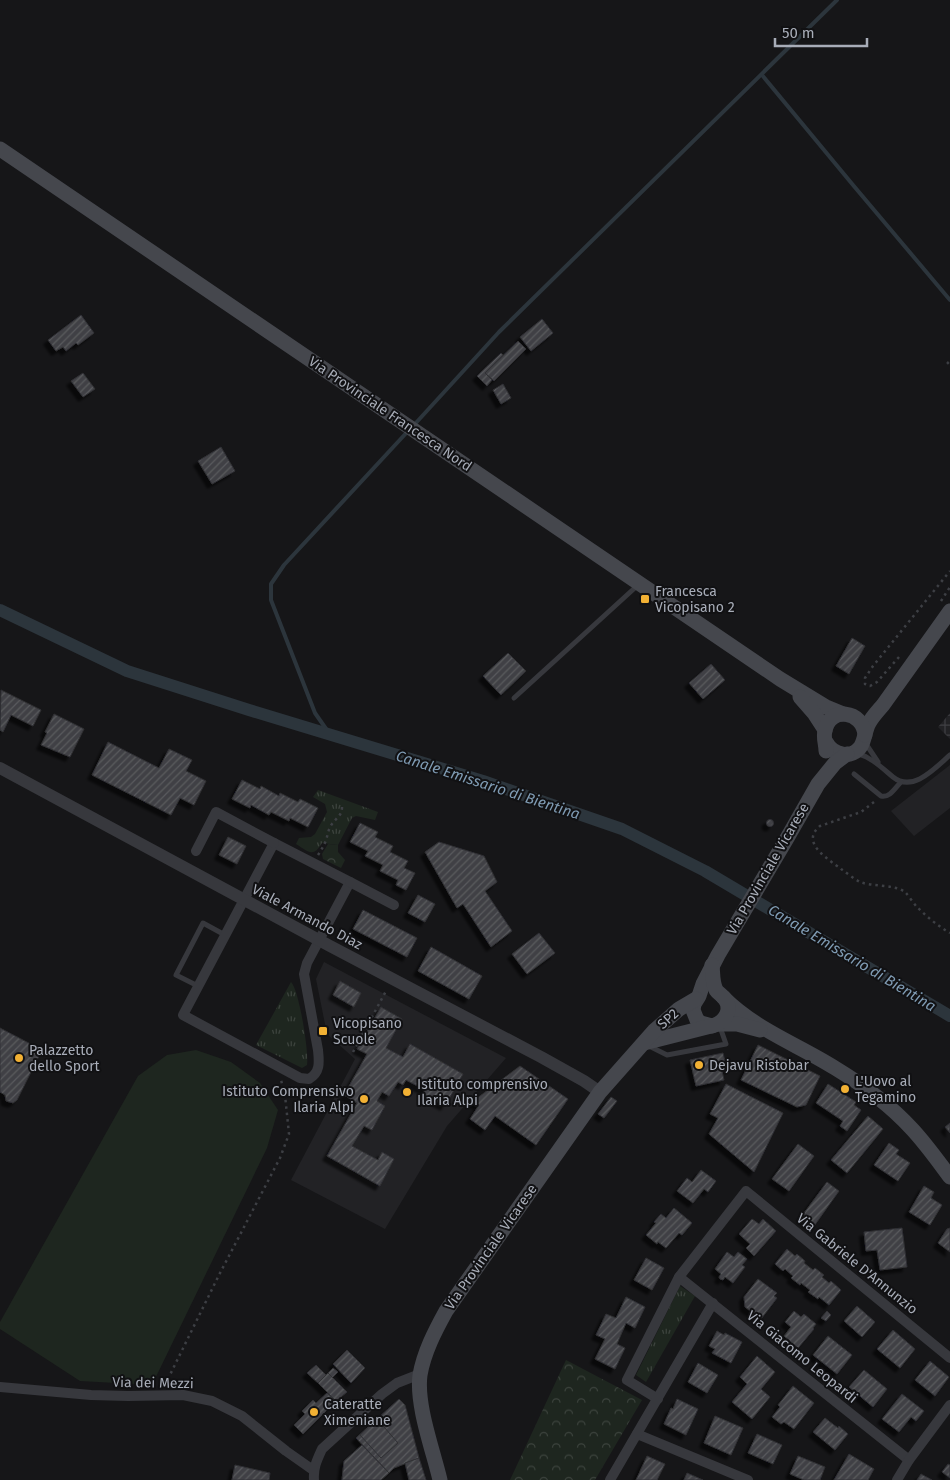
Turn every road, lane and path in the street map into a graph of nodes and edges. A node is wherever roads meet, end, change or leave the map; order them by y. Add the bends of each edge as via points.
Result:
1 (0, 149) edge
2 (950, 571) edge
3 (640, 583) junction
4 (950, 588) edge
5 (945, 606) edge
6 (900, 656) dead end
7 (780, 679) junction
8 (888, 696) junction
9 (514, 698) dead end
10 (848, 715) junction
11 (825, 736) junction
12 (864, 737) junction
13 (850, 753) junction
14 (950, 755) edge
15 (0, 768) edge
16 (883, 768) junction
17 (854, 774) dead end
18 (901, 782) junction
19 (818, 784) junction
20 (881, 796) junction
21 (342, 807) dead end
22 (274, 843) junction
23 (196, 851) dead end
24 (313, 863) junction
25 (350, 882) junction
26 (244, 900) junction
27 (394, 905) dead end
28 (950, 933) edge
29 (225, 935) junction
30 (319, 940) junction
31 (715, 960) junction
32 (198, 986) junction
33 (386, 991) dead end
34 (721, 995) junction
35 (697, 998) junction
36 (715, 1025) junction
37 (768, 1032) junction
38 (644, 1043) junction
39 (353, 1052) dead end
40 (278, 1067) junction
41 (600, 1092) junction
42 (950, 1177) edge
43 (679, 1276) junction
44 (713, 1303) junction
45 (950, 1358) edge
46 (420, 1374) junction
47 (0, 1388) edge
48 (160, 1395) junction
49 (658, 1399) junction
50 (950, 1405) edge
51 (637, 1434) junction
52 (909, 1460) junction
53 (313, 1475) edge
54 (440, 1480) edge
55 (610, 1480) edge
56 (748, 1480) edge
57 (897, 1480) edge

1 - 3 main road, Via Provinciale Francesca Nord
2 - 6 path via 873,666 865,684 870,686 877,682
3 - 7 main road, Via Provinciale Francesca Nord
3 - 9 lane
4 - 5 path
5 - 8 main road, Via Provinciale Vicarese
7 - 10 main road via 826,707
7 - 11 main road via 804,700 817,717
8 - 10 main road, Via Provinciale Vicarese via 872,709
8 - 12 main road, Via Provinciale Vicarese via 873,716
10 - 11 main road, Via Provinciale Vicarese via 831,719
10 - 12 main road via 860,721
11 - 13 main road via 833,751
11 - 19 main road, Via Provinciale Vicarese via 825,762
12 - 13 main road, Via Provinciale Vicarese via 859,749
12 - 16 lane
13 - 16 lane via 865,756
13 - 19 main road, Via Provinciale Vicarese via 835,763
14 - 18 lane via 916,781
15 - 26 street, Viale Armando Diaz
16 - 18 lane
17 - 20 lane
18 - 20 lane via 887,796
19 - 31 main road, Via Provinciale Vicarese
20 - 28 path via 861,812 816,829 813,838 816,849 859,881 905,892 922,912
21 - 24 path
22 - 23 street via 216,812
22 - 24 street
22 - 26 street
24 - 25 street
25 - 27 street
25 - 30 street
26 - 29 street
26 - 30 street, Viale Armando Diaz
29 - 32 street
29 - 32 lane via 203,923 176,975
30 - 40 street via 304,974 318,1050 318,1068 314,1076 305,1079
30 - 41 street, Viale Armando Diaz via 541,1057
31 - 34 main road via 713,980
31 - 35 main road, Via Provinciale Vicarese
32 - 40 street via 183,1015
33 - 39 path
34 - 35 main road via 708,991
34 - 36 main road via 728,1005 727,1014
34 - 37 main road
35 - 36 main road via 694,1015 701,1023
35 - 38 main road, SP2 via 671,1015
36 - 37 main road via 747,1026
36 - 38 main road, SP2
36 - 38 lane via 726,1044 667,1055
37 - 42 main road via 834,1067 884,1103 913,1130
38 - 41 main road, Via Provinciale Vicarese
40 - 48 path via 289,1134 280,1158
41 - 46 main road, Via Provinciale Vicarese via 450,1303 430,1342
43 - 44 street, Via Giacomo Leopardi
43 - 45 street, Via Gabriele D'Annunzio via 746,1191
43 - 49 street via 627,1380
44 - 49 street
44 - 52 street, Via Giacomo Leopardi
46 - 53 street via 397,1383 382,1394 322,1449
46 - 54 main road, Via Provinciale Vicarese via 421,1405
47 - 48 street, Via dei Mezzi via 91,1395
48 - 53 street, Via dei Mezzi via 183,1395 212,1401 242,1416
49 - 51 street
50 - 52 street
51 - 55 street
51 - 56 street
52 - 57 street

